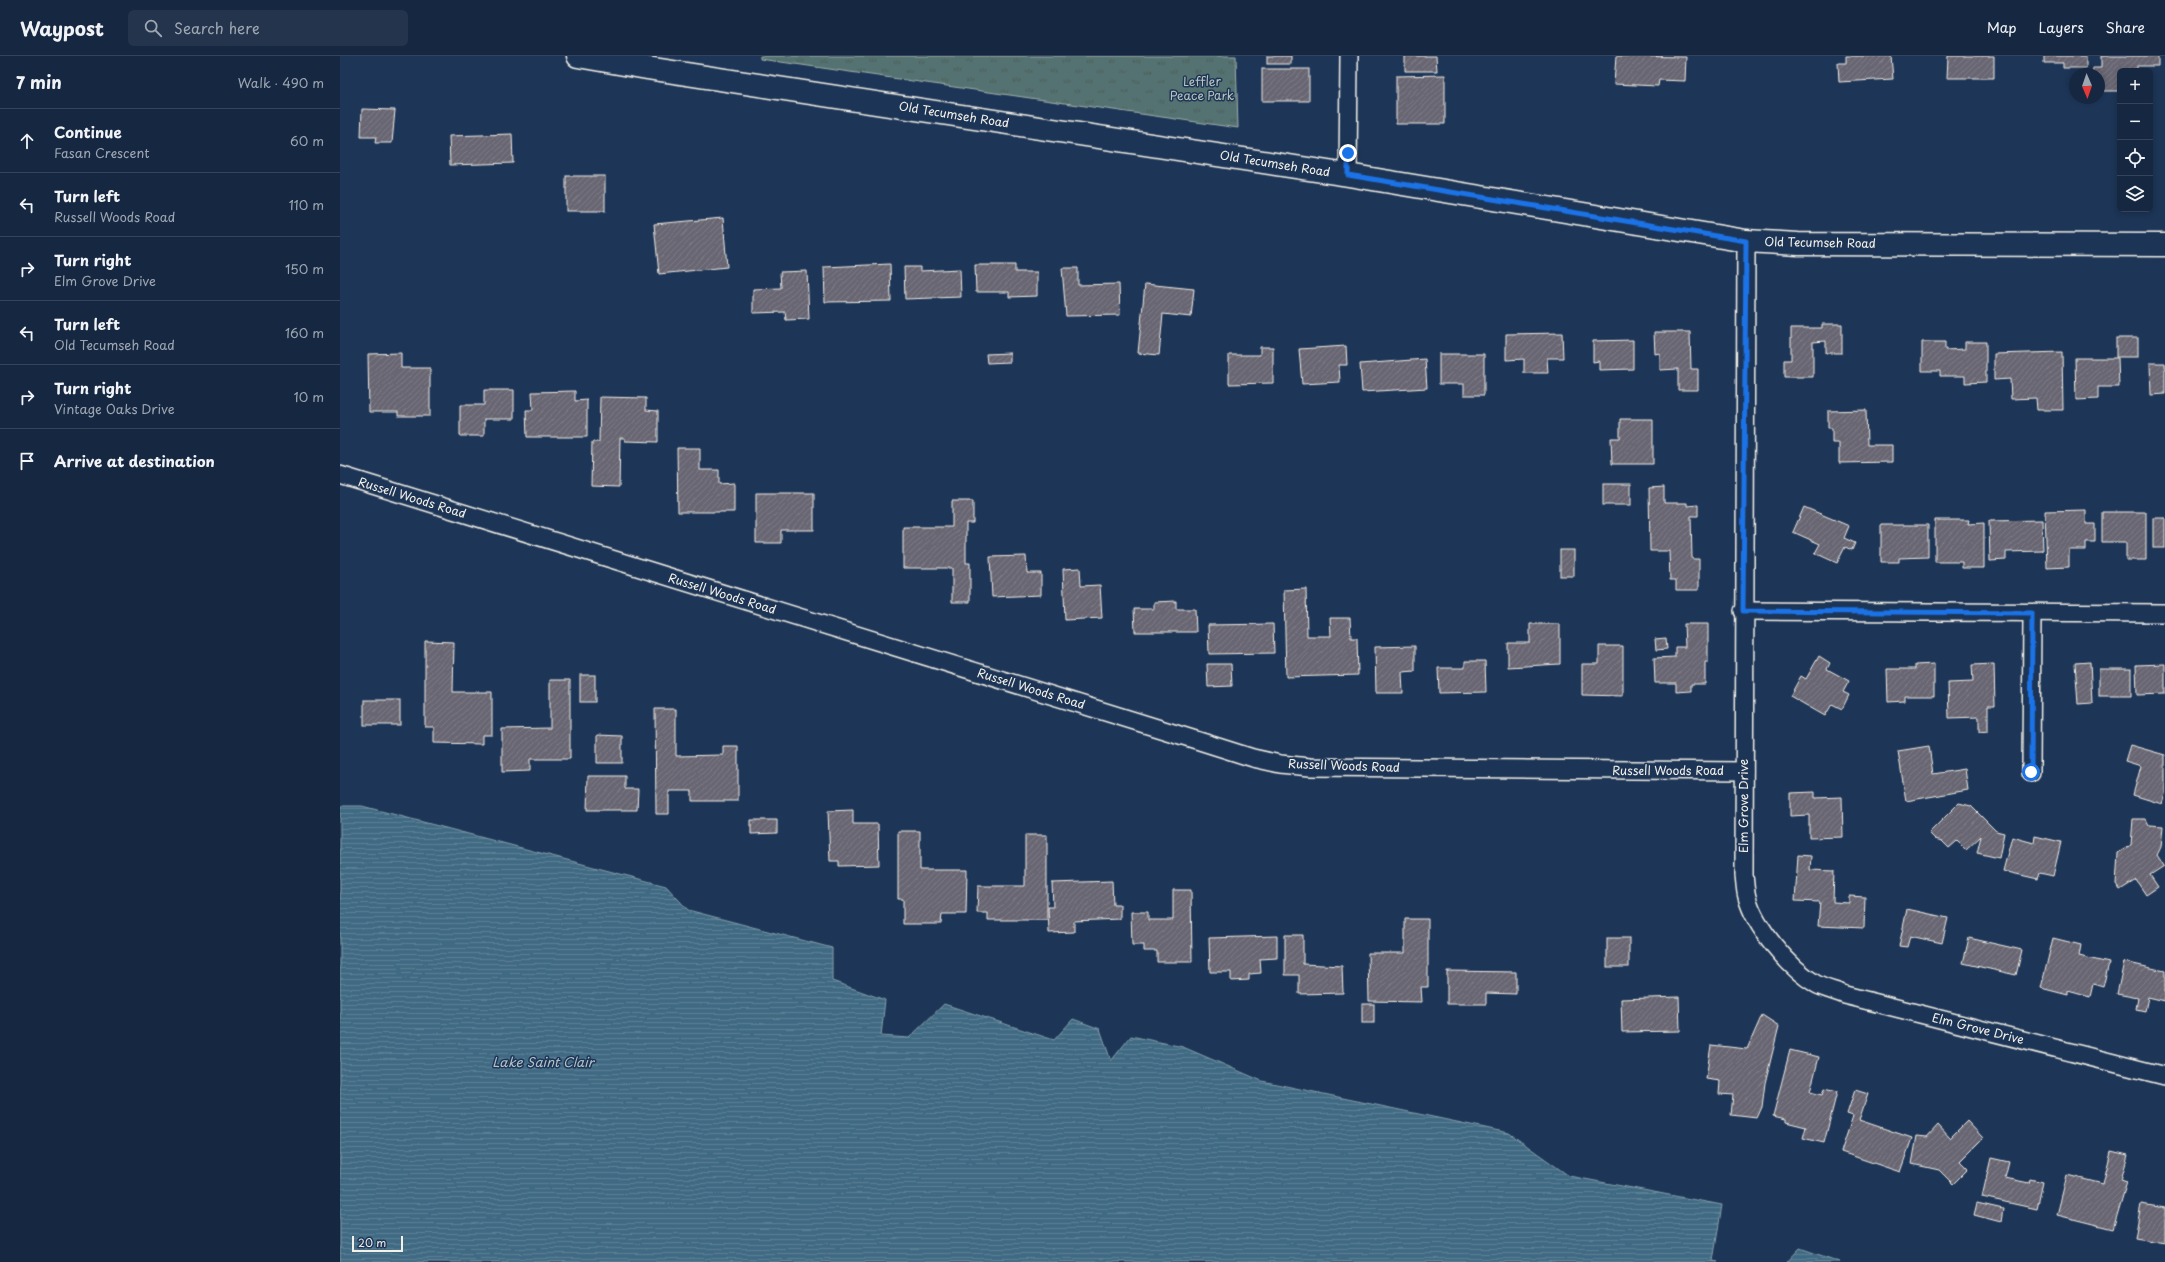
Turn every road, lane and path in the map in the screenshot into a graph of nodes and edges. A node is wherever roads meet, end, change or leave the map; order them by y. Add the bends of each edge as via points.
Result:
1 (578, 56) edge
2 (1349, 56) edge
3 (1348, 175) junction
4 (1746, 241) junction
5 (2165, 245) edge
6 (340, 475) edge
7 (1743, 611) junction
8 (2032, 613) junction
9 (2165, 613) edge
10 (1744, 771) junction
11 (2031, 772) dead end
12 (2165, 1076) edge

1 - 3 main road, Old Tecumseh Road
2 - 3 street
3 - 4 main road, Old Tecumseh Road
4 - 5 main road, Old Tecumseh Road via 1798,244
4 - 7 street, Elm Grove Drive
6 - 10 street, Russell Woods Road via 1280,764 1310,767
7 - 8 street
7 - 10 street, Elm Grove Drive
8 - 9 street
8 - 11 street
10 - 12 street, Elm Grove Drive via 1744,876 1747,898 1756,918 1773,944 1795,968 1816,984 1845,995

